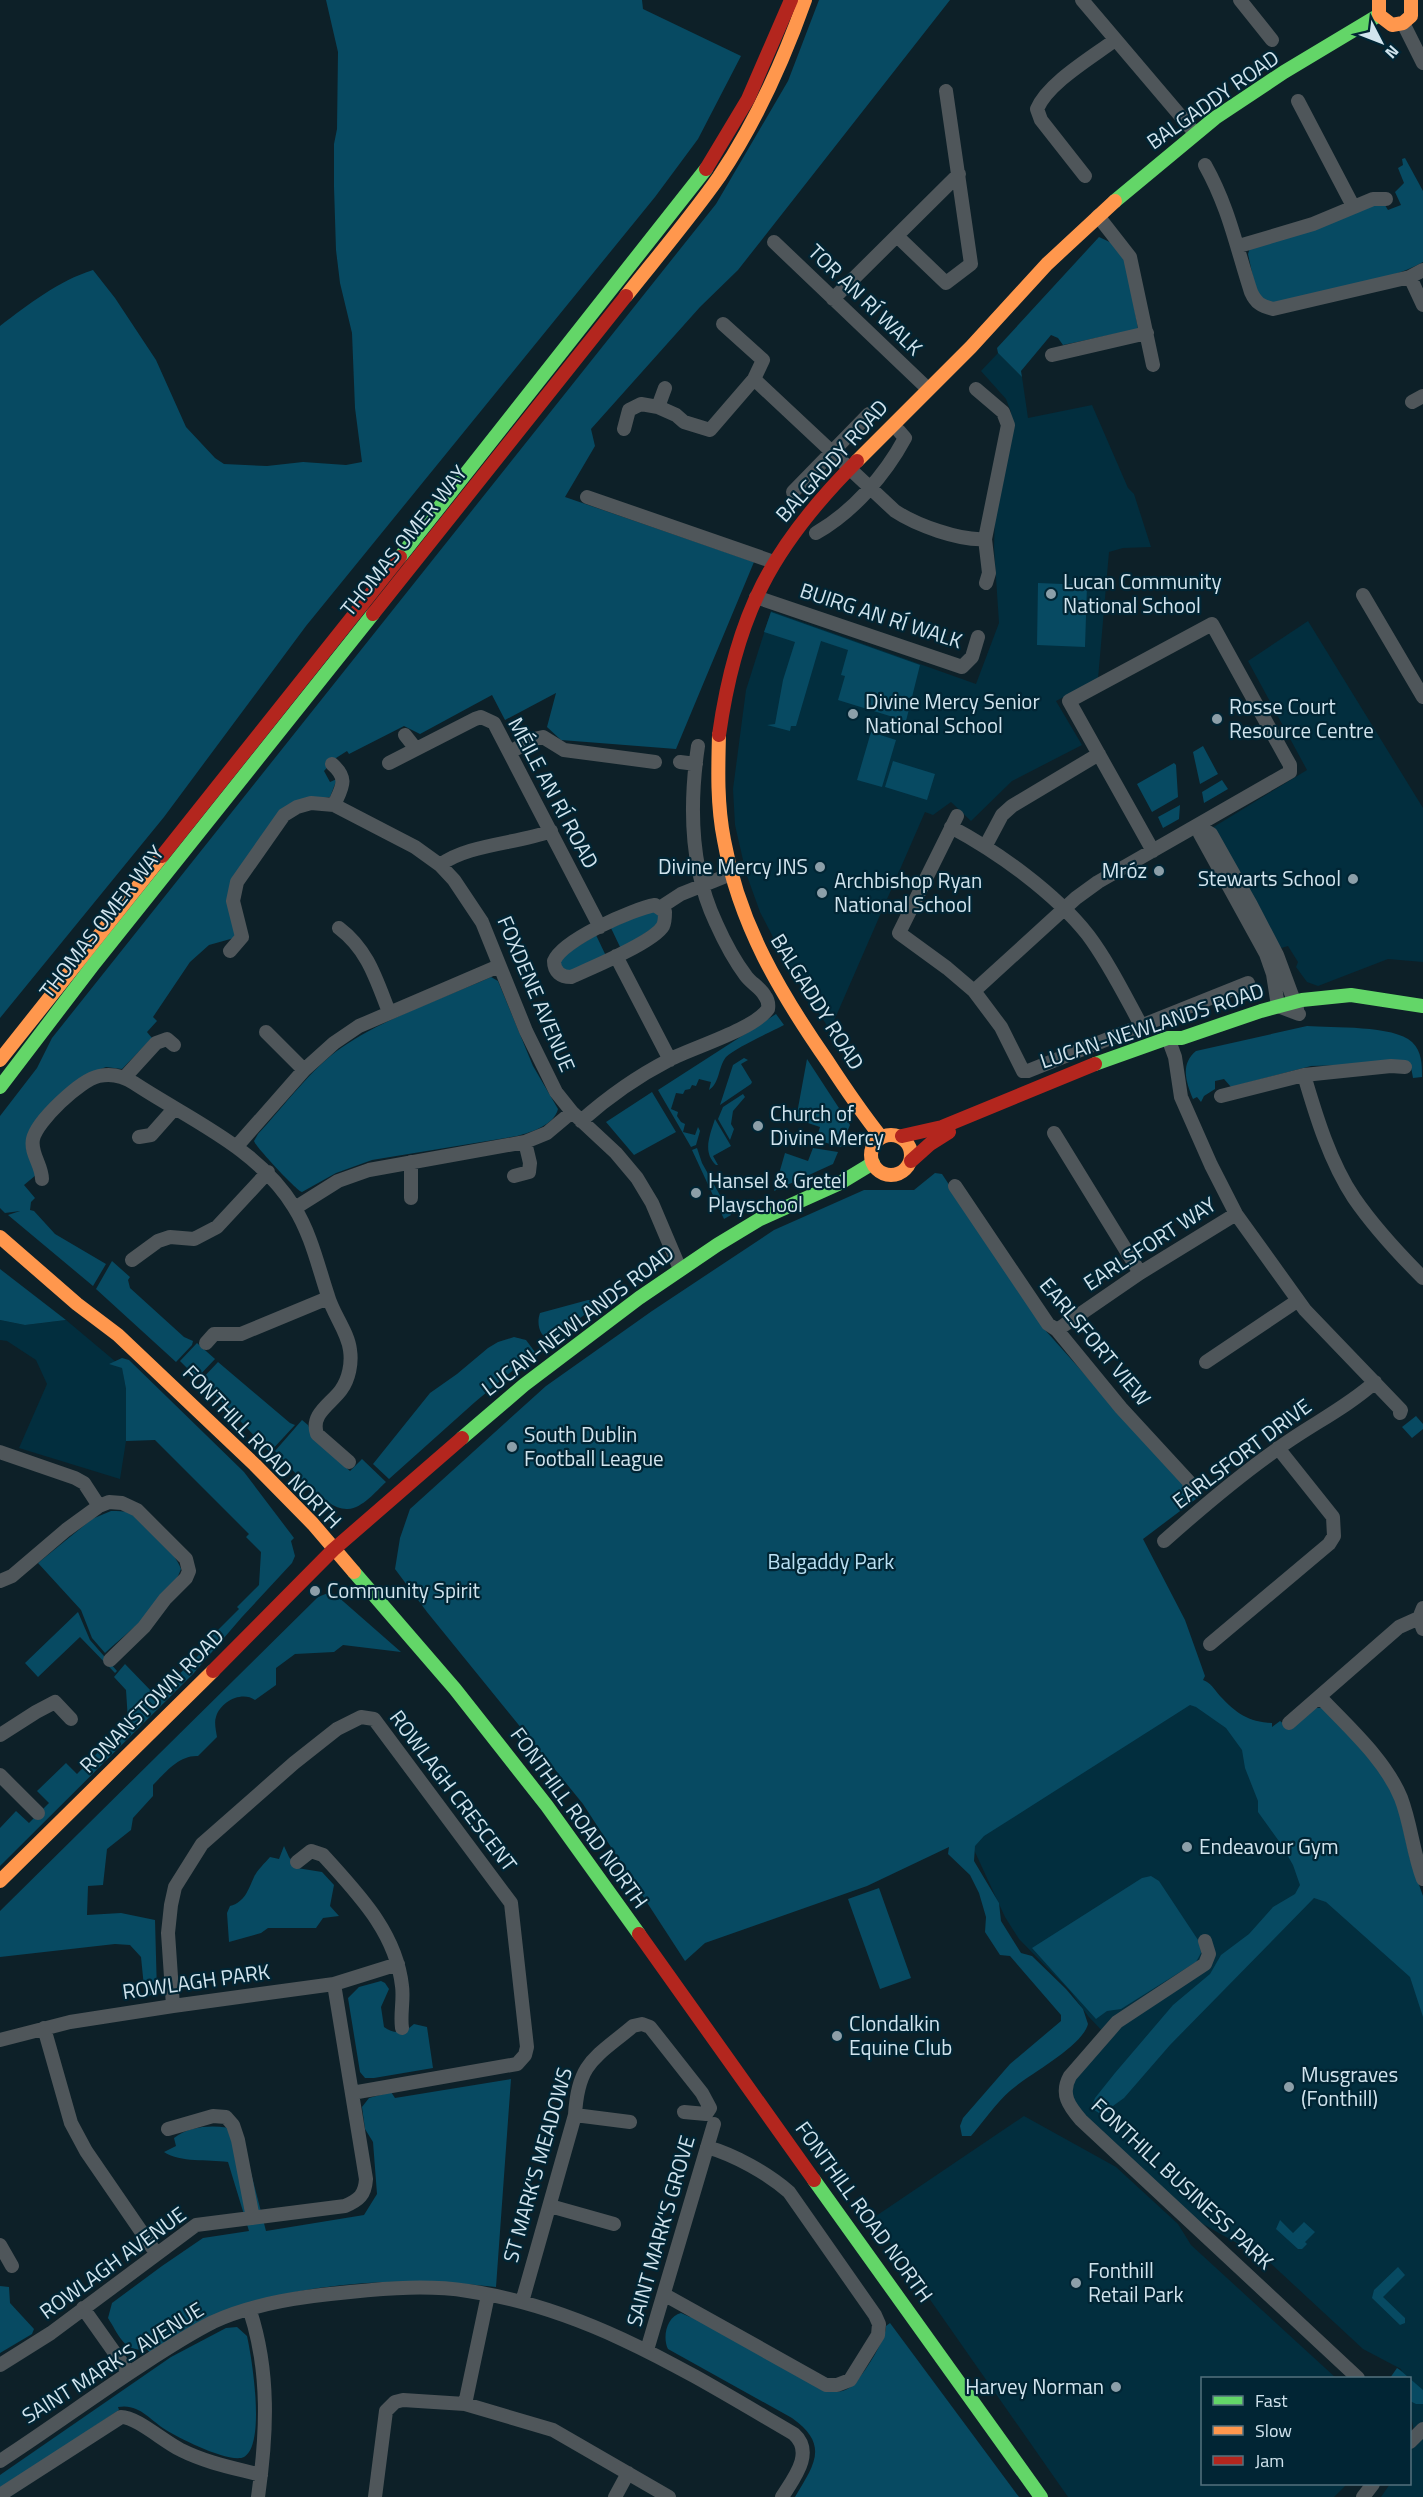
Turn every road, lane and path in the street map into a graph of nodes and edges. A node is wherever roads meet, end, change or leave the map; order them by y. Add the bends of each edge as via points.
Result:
1 (791, 0) edge
2 (805, 0) edge
3 (1082, 0) edge
4 (1240, 0) edge
5 (1379, 0) edge
6 (1412, 0) edge
7 (1379, 15) junction
8 (1402, 23) junction
9 (1115, 40) junction
10 (1272, 40) dead end
11 (1423, 63) edge
12 (946, 91) dead end
13 (1298, 100) dead end
14 (1195, 134) junction
15 (1205, 165) dead end
16 (959, 174) junction
17 (1085, 176) dead end
18 (1386, 200) dead end
19 (1353, 206) junction
20 (1098, 216) junction
21 (897, 236) junction
22 (774, 242) dead end
23 (1239, 246) junction
24 (1423, 270) edge
25 (1410, 277) junction
26 (833, 299) junction
27 (1423, 305) edge
28 (723, 324) dead end
29 (1147, 333) junction
30 (1052, 355) dead end
31 (1153, 365) dead end
32 (754, 379) junction
33 (664, 388) dead end
34 (928, 389) junction
35 (976, 389) dead end
36 (658, 407) junction
37 (868, 414) dead end
38 (624, 429) dead end
39 (899, 431) dead end
40 (831, 452) junction
41 (849, 468) junction
42 (870, 488) junction
43 (793, 492) dead end
44 (587, 497) dead end
45 (816, 533) dead end
46 (985, 539) junction
47 (774, 561) junction
48 (986, 583) dead end
49 (1363, 595) dead end
50 (756, 597) junction
51 (978, 637) dead end
52 (1423, 697) edge
53 (405, 735) dead end
54 (698, 746) dead end
55 (416, 749) junction
56 (510, 752) junction
57 (1099, 754) junction
58 (656, 762) dead end
59 (680, 762) dead end
60 (389, 763) dead end
61 (696, 764) junction
62 (354, 765) dead end
63 (334, 805) junction
64 (1198, 826) junction
65 (551, 831) junction
66 (985, 847) junction
67 (1153, 850) junction
68 (440, 866) junction
69 (730, 874) junction
70 (700, 885) junction
71 (661, 907) junction
72 (1065, 910) junction
73 (600, 927) junction
74 (339, 928) dead end
75 (230, 951) dead end
76 (616, 956) junction
77 (499, 966) junction
78 (1248, 983) dead end
79 (975, 991) junction
80 (1278, 1006) junction
81 (1423, 1006) edge
82 (1297, 1009) junction
83 (389, 1012) junction
84 (1423, 1021) edge
85 (1142, 1027) junction
86 (266, 1032) dead end
87 (1170, 1043) junction
88 (174, 1045) dead end
89 (0, 1060) edge
90 (670, 1060) junction
91 (1405, 1067) dead end
92 (304, 1070) junction
93 (1304, 1075) junction
94 (125, 1077) junction
95 (0, 1087) edge
96 (1221, 1096) dead end
97 (174, 1109) junction
98 (576, 1116) junction
99 (1054, 1132) dead end
100 (902, 1136) junction
101 (139, 1137) dead end
102 (881, 1137) junction
103 (525, 1142) junction
104 (237, 1146) junction
105 (911, 1161) junction
106 (411, 1162) junction
107 (873, 1164) junction
108 (268, 1172) junction
109 (514, 1176) dead end
110 (42, 1179) dead end
111 (955, 1186) dead end
112 (411, 1198) dead end
113 (295, 1208) junction
114 (1236, 1214) junction
115 (0, 1238) edge
116 (132, 1260) dead end
117 (680, 1269) junction
118 (1140, 1273) junction
119 (1423, 1278) edge
120 (328, 1298) junction
121 (1297, 1301) junction
122 (1057, 1330) junction
123 (206, 1343) dead end
124 (1206, 1362) dead end
125 (1376, 1382) junction
126 (1400, 1413) dead end
127 (1278, 1449) junction
128 (0, 1452) edge
129 (350, 1462) dead end
130 (1189, 1488) dead end
131 (99, 1506) junction
132 (1164, 1540) dead end
133 (333, 1550) junction
134 (0, 1581) edge
135 (1422, 1618) edge
136 (1210, 1644) dead end
137 (110, 1660) dead end
138 (1320, 1697) junction
139 (71, 1719) dead end
140 (1289, 1723) dead end
141 (0, 1735) edge
142 (0, 1775) edge
143 (38, 1813) dead end
144 (297, 1862) dead end
145 (1423, 1879) edge
146 (0, 1881) edge
147 (1205, 1941) dead end
148 (398, 1964) junction
149 (334, 1984) junction
150 (173, 2006) junction
151 (44, 2028) junction
152 (402, 2028) dead end
153 (0, 2040) edge
154 (352, 2093) junction
155 (684, 2112) dead end
156 (575, 2115) junction
157 (630, 2122) dead end
158 (714, 2124) dead end
159 (168, 2130) dead end
160 (707, 2147) junction
161 (550, 2206) junction
162 (253, 2218) junction
163 (614, 2224) dead end
164 (0, 2245) edge
165 (156, 2253) junction
166 (12, 2266) dead end
167 (488, 2295) junction
168 (665, 2295) junction
169 (522, 2302) junction
170 (83, 2308) junction
171 (250, 2311) junction
172 (647, 2350) junction
173 (0, 2365) edge
174 (129, 2373) junction
175 (1356, 2377) edge
176 (465, 2404) junction
177 (0, 2461) edge
178 (628, 2473) junction
179 (261, 2475) junction
180 (1372, 2485) edge
181 (0, 2495) edge
182 (258, 2497) edge
183 (375, 2497) edge
184 (615, 2497) edge
185 (669, 2497) edge
186 (782, 2497) edge
187 (1041, 2497) edge
188 (1363, 2497) edge

1 - 89 street, THOMAS OMER WAY via 752,95 720,152 691,191
2 - 95 street, THOMAS OMER WAY via 764,101 702,200
3 - 9 street
4 - 10 street
5 - 7 street
6 - 8 street via 1411,16
7 - 8 street via 1387,23
7 - 14 street, BALGADDY ROAD
8 - 11 street
9 - 14 street
9 - 17 street via 1053,88 1037,109 1041,120
12 - 16 street
13 - 19 street
14 - 20 street, BALGADDY ROAD
15 - 23 street
16 - 21 street
16 - 21 street via 971,264 946,284
18 - 19 street via 1373,199
19 - 23 street via 1313,224
20 - 29 street via 1130,257
20 - 34 street, BALGADDY ROAD
21 - 26 street
22 - 26 street, TOR AN RÍ WALK
23 - 25 street via 1256,302 1273,309
24 - 25 street
25 - 27 street
26 - 34 street, TOR AN RÍ WALK
28 - 32 street via 763,360
29 - 30 street
29 - 31 street
32 - 36 street via 710,430 684,422
32 - 40 street
33 - 36 street
34 - 41 street, BALGADDY ROAD
35 - 46 street via 1004,412 1008,425
36 - 38 street via 640,404 629,410
37 - 40 street
39 - 42 street via 905,438
40 - 41 street
40 - 43 street
41 - 42 street
41 - 47 street, BALGADDY ROAD via 810,511
42 - 45 street
42 - 46 street via 909,520 973,540
44 - 47 street
46 - 48 street
47 - 50 street, BALGADDY ROAD
49 - 52 street
50 - 51 street, BUIRG AN RÍ WALK via 962,667 972,657
50 - 69 street, BALGADDY ROAD via 741,629 718,738 720,821
53 - 55 street
54 - 61 street
55 - 56 street, MÉILE AN RÍ ROAD via 481,717 494,723
55 - 60 street, MÉILE AN RÍ ROAD
56 - 58 street via 543,737 564,750
56 - 65 street, MÉILE AN RÍ ROAD
57 - 64 street via 1069,701 1212,624 1290,769
57 - 66 street via 1012,806 1002,815
57 - 67 street
59 - 61 street
61 - 70 street via 694,840
62 - 63 street via 337,768 343,785
63 - 68 street, FOXDENE AVENUE via 415,847
63 - 75 street, FOXDENE AVENUE via 311,803 297,807 276,825 237,882 233,901 242,937
64 - 67 street
64 - 80 street via 1266,954
64 - 82 street via 1211,834 1251,905 1277,955
65 - 68 street via 459,854
65 - 73 street, MÉILE AN RÍ ROAD
66 - 72 street via 1008,861
66 - 79 street via 954,822 899,933
67 - 72 street via 1098,882
68 - 77 street, FOXDENE AVENUE via 474,908
69 - 70 street
69 - 102 street, BALGADDY ROAD via 754,941 769,969
70 - 71 street
70 - 90 street via 732,954 768,1002 766,1012 749,1024
71 - 73 street via 649,906
71 - 76 street via 665,912 662,928
72 - 79 street
72 - 85 street via 1088,935
73 - 76 street via 562,949 554,961 556,971 571,977
74 - 83 street via 360,947
76 - 90 street
77 - 83 street
77 - 98 street, FOXDENE AVENUE via 543,1070
78 - 85 street
79 - 85 street via 1001,1027 1023,1071
80 - 82 street, LUCAN-NEWLANDS ROAD
80 - 87 street, LUCAN-NEWLANDS ROAD
81 - 82 street, LUCAN-NEWLANDS ROAD via 1341,995
82 - 84 street, LUCAN-NEWLANDS ROAD via 1356,1006 1408,1014
82 - 87 street, LUCAN-NEWLANDS ROAD
83 - 92 street via 334,1043
86 - 92 street
87 - 100 street, LUCAN-NEWLANDS ROAD via 1044,1083 942,1128
87 - 105 street, LUCAN-NEWLANDS ROAD via 957,1127
87 - 114 street via 1181,1096
88 - 94 street via 167,1039 156,1043
90 - 98 street
91 - 93 street
92 - 104 street
93 - 96 street
93 - 119 street via 1325,1140 1353,1196 1385,1239
94 - 97 street
94 - 110 street via 107,1075 89,1080 36,1129 32,1142
97 - 101 street via 151,1135
97 - 104 street
98 - 103 street
98 - 117 street, FOXDENE AVENUE via 616,1153 638,1181 652,1203
99 - 118 street
100 - 102 street
100 - 105 street via 910,1145
102 - 107 street via 871,1151
103 - 106 street
103 - 109 street via 529,1172
104 - 108 street
105 - 107 street via 895,1175 882,1173
106 - 112 street
106 - 113 street via 345,1178
107 - 117 street, LUCAN-NEWLANDS ROAD via 760,1219
108 - 113 street
108 - 116 street via 212,1231 194,1239 170,1237
111 - 122 street, EARLSFORT VIEW via 1048,1324
113 - 120 street via 308,1234
114 - 118 street, EARLSFORT WAY
114 - 121 street
115 - 133 street, FONTHILL ROAD NORTH via 77,1304 107,1324 175,1387 313,1524
117 - 133 street, LUCAN-NEWLANDS ROAD via 552,1362
118 - 122 street, EARLSFORT WAY
120 - 123 street via 241,1334 214,1334
120 - 129 street via 350,1349 350,1360 346,1380 317,1417 314,1427
121 - 124 street
121 - 125 street
122 - 130 street, EARLSFORT VIEW via 1191,1484
125 - 126 street
125 - 127 street, EARLSFORT DRIVE
127 - 132 street, EARLSFORT DRIVE
127 - 136 street via 1333,1517 1334,1536
128 - 131 street via 75,1478 84,1483
131 - 134 street via 12,1576
131 - 137 street via 122,1503 137,1510 186,1559 189,1571 144,1627
133 - 146 street, RONANSTOWN ROAD
133 - 187 street, FONTHILL ROAD NORTH via 455,1689 547,1806
135 - 138 street via 1399,1627
138 - 140 street
138 - 145 street via 1392,1779 1402,1800
139 - 141 street via 55,1702
142 - 143 street
144 - 148 street via 312,1851 323,1855 380,1921
147 - 175 street, FONTHILL BUSINESS PARK via 1209,1954 1205,1964 1117,2022 1070,2076 1066,2096 1082,2120
148 - 149 street, ROWLAGH PARK
148 - 152 street
149 - 150 street, ROWLAGH PARK
149 - 154 street, ROWLAGH AVENUE
150 - 151 street, ROWLAGH PARK
150 - 154 street, ROWLAGH CRESCENT via 168,1933 171,1905 175,1887 202,1844 337,1729 361,1717 374,1719 511,1903 527,2047 517,2064
151 - 153 street, ROWLAGH PARK
151 - 165 street via 81,2142
154 - 162 street, ROWLAGH AVENUE via 366,2179 361,2197 345,2206
155 - 156 street, ST MARK'S MEADOWS via 706,2114 710,2108 702,2092 650,2027 642,2024 633,2026 587,2064 576,2094
156 - 157 street
156 - 161 street, ST MARK'S MEADOWS
158 - 160 street, SAINT MARK'S GROVE
159 - 162 street via 213,2116 226,2117 238,2140
160 - 168 street, SAINT MARK'S GROVE
160 - 168 street via 734,2157 789,2192 875,2315 878,2335 850,2380 826,2385
161 - 163 street
161 - 169 street, ST MARK'S MEADOWS
162 - 165 street, ROWLAGH AVENUE via 196,2225
164 - 166 street
165 - 170 street, ROWLAGH AVENUE
167 - 169 street, SAINT MARK'S AVENUE
167 - 171 street, SAINT MARK'S AVENUE via 436,2288 385,2289 310,2295
167 - 176 street
168 - 172 street, SAINT MARK'S GROVE
169 - 172 street, SAINT MARK'S AVENUE
170 - 173 street, ROWLAGH AVENUE
170 - 174 street
171 - 174 street, SAINT MARK'S AVENUE via 215,2321
171 - 179 street via 258,2335 264,2380 266,2443
172 - 186 street, SAINT MARK'S AVENUE via 798,2437 803,2457
174 - 177 street, SAINT MARK'S AVENUE
176 - 178 street via 553,2430
176 - 183 street via 403,2400 389,2406
178 - 184 street
178 - 185 street
179 - 181 street via 206,2461 163,2440 132,2418 121,2417
179 - 182 street
180 - 188 street

